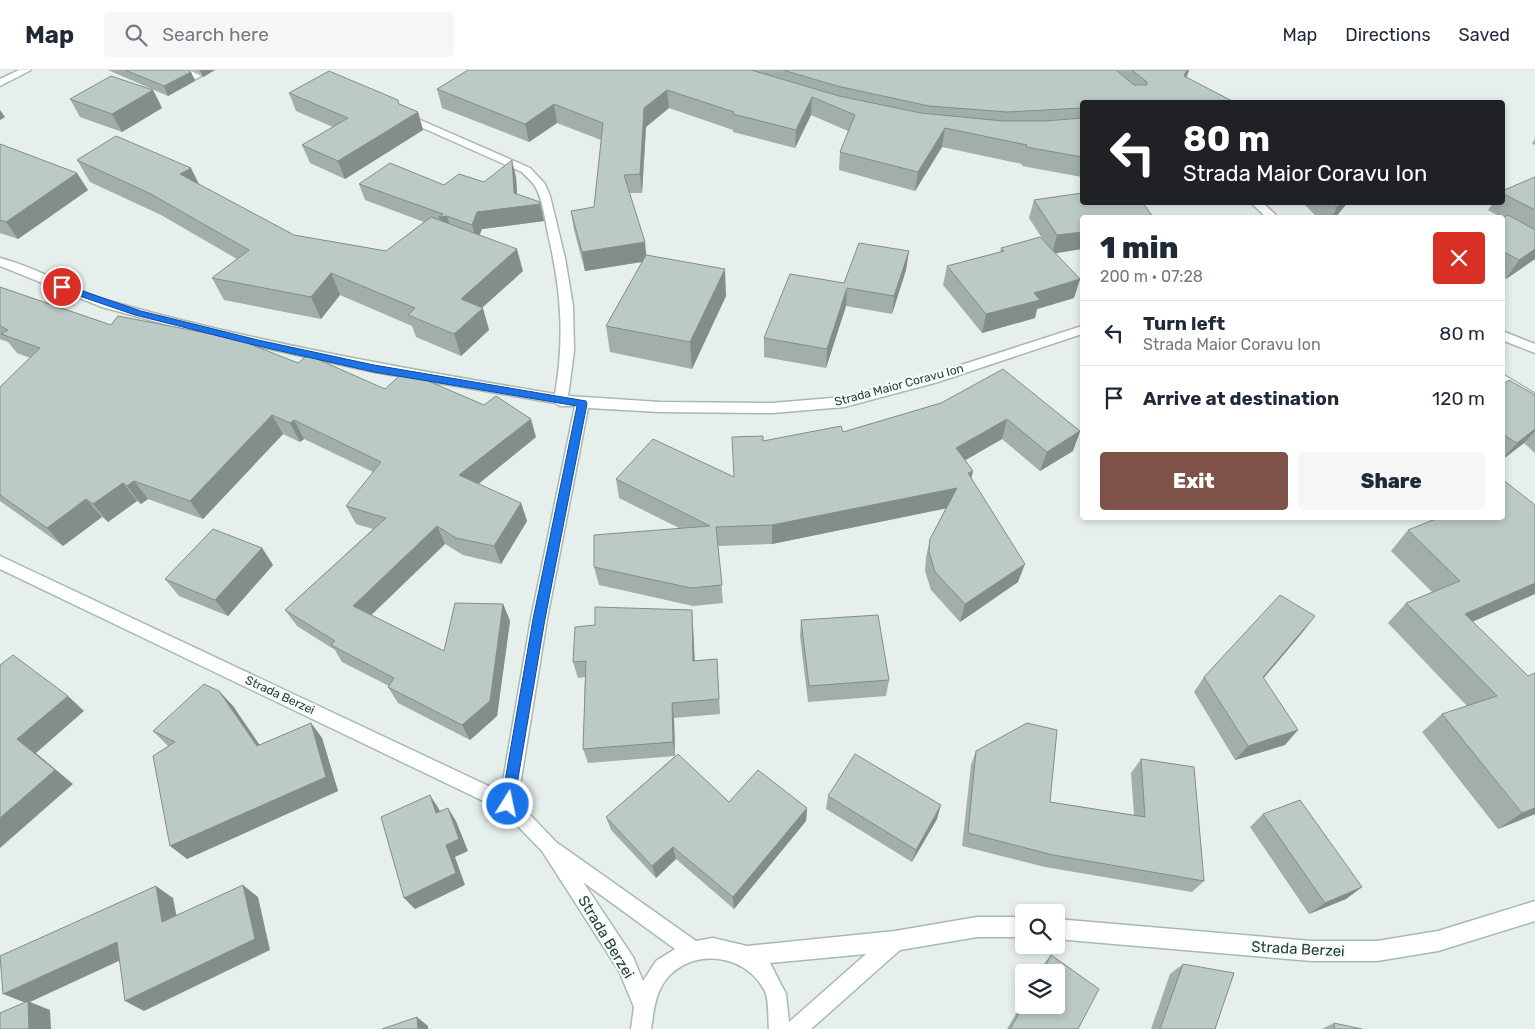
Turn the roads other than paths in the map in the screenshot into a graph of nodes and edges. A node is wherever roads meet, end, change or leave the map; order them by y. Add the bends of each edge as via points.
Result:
1 (26, 70) edge
2 (180, 70) edge
3 (196, 76) dead end
4 (0, 83) edge
5 (409, 118) edge
6 (1259, 205) edge
7 (1270, 215) edge
8 (0, 262) edge
9 (1080, 331) edge
10 (1505, 336) edge
11 (1535, 349) edge
12 (1505, 380) edge
13 (1535, 400) edge
14 (560, 401) junction
15 (582, 404) junction
16 (0, 562) edge
17 (508, 804) junction
18 (548, 845) junction
19 (1535, 911) edge
20 (1015, 926) edge
21 (1065, 930) edge
22 (895, 941) junction
23 (692, 950) junction
24 (747, 956) junction
25 (644, 1006) junction
26 (641, 1029) edge
27 (779, 1029) edge
28 (796, 1029) edge

1 - 4 street
2 - 3 street
5 - 14 street via 526,170 540,184 562,276 568,319 568,357
6 - 7 street
8 - 14 street, Strada Maior Coravu Ion via 106,304 197,329 374,368
9 - 15 street, Strada Maior Coravu Ion via 933,379 844,402 772,408
10 - 11 street
12 - 13 street
14 - 15 street, Strada Maior Coravu Ion
15 - 17 street via 539,619
16 - 17 street, Strada Berzei
17 - 18 street, Strada Berzei
18 - 23 street, Strada Berzei
18 - 25 street, Strada Berzei via 626,964
19 - 21 street, Strada Berzei via 1438,941 1377,951 1312,951
20 - 22 street via 977,927
22 - 24 street
22 - 28 street
23 - 24 street via 721,947
23 - 25 street via 663,969 649,989
24 - 27 street via 762,969 778,998
25 - 26 street

